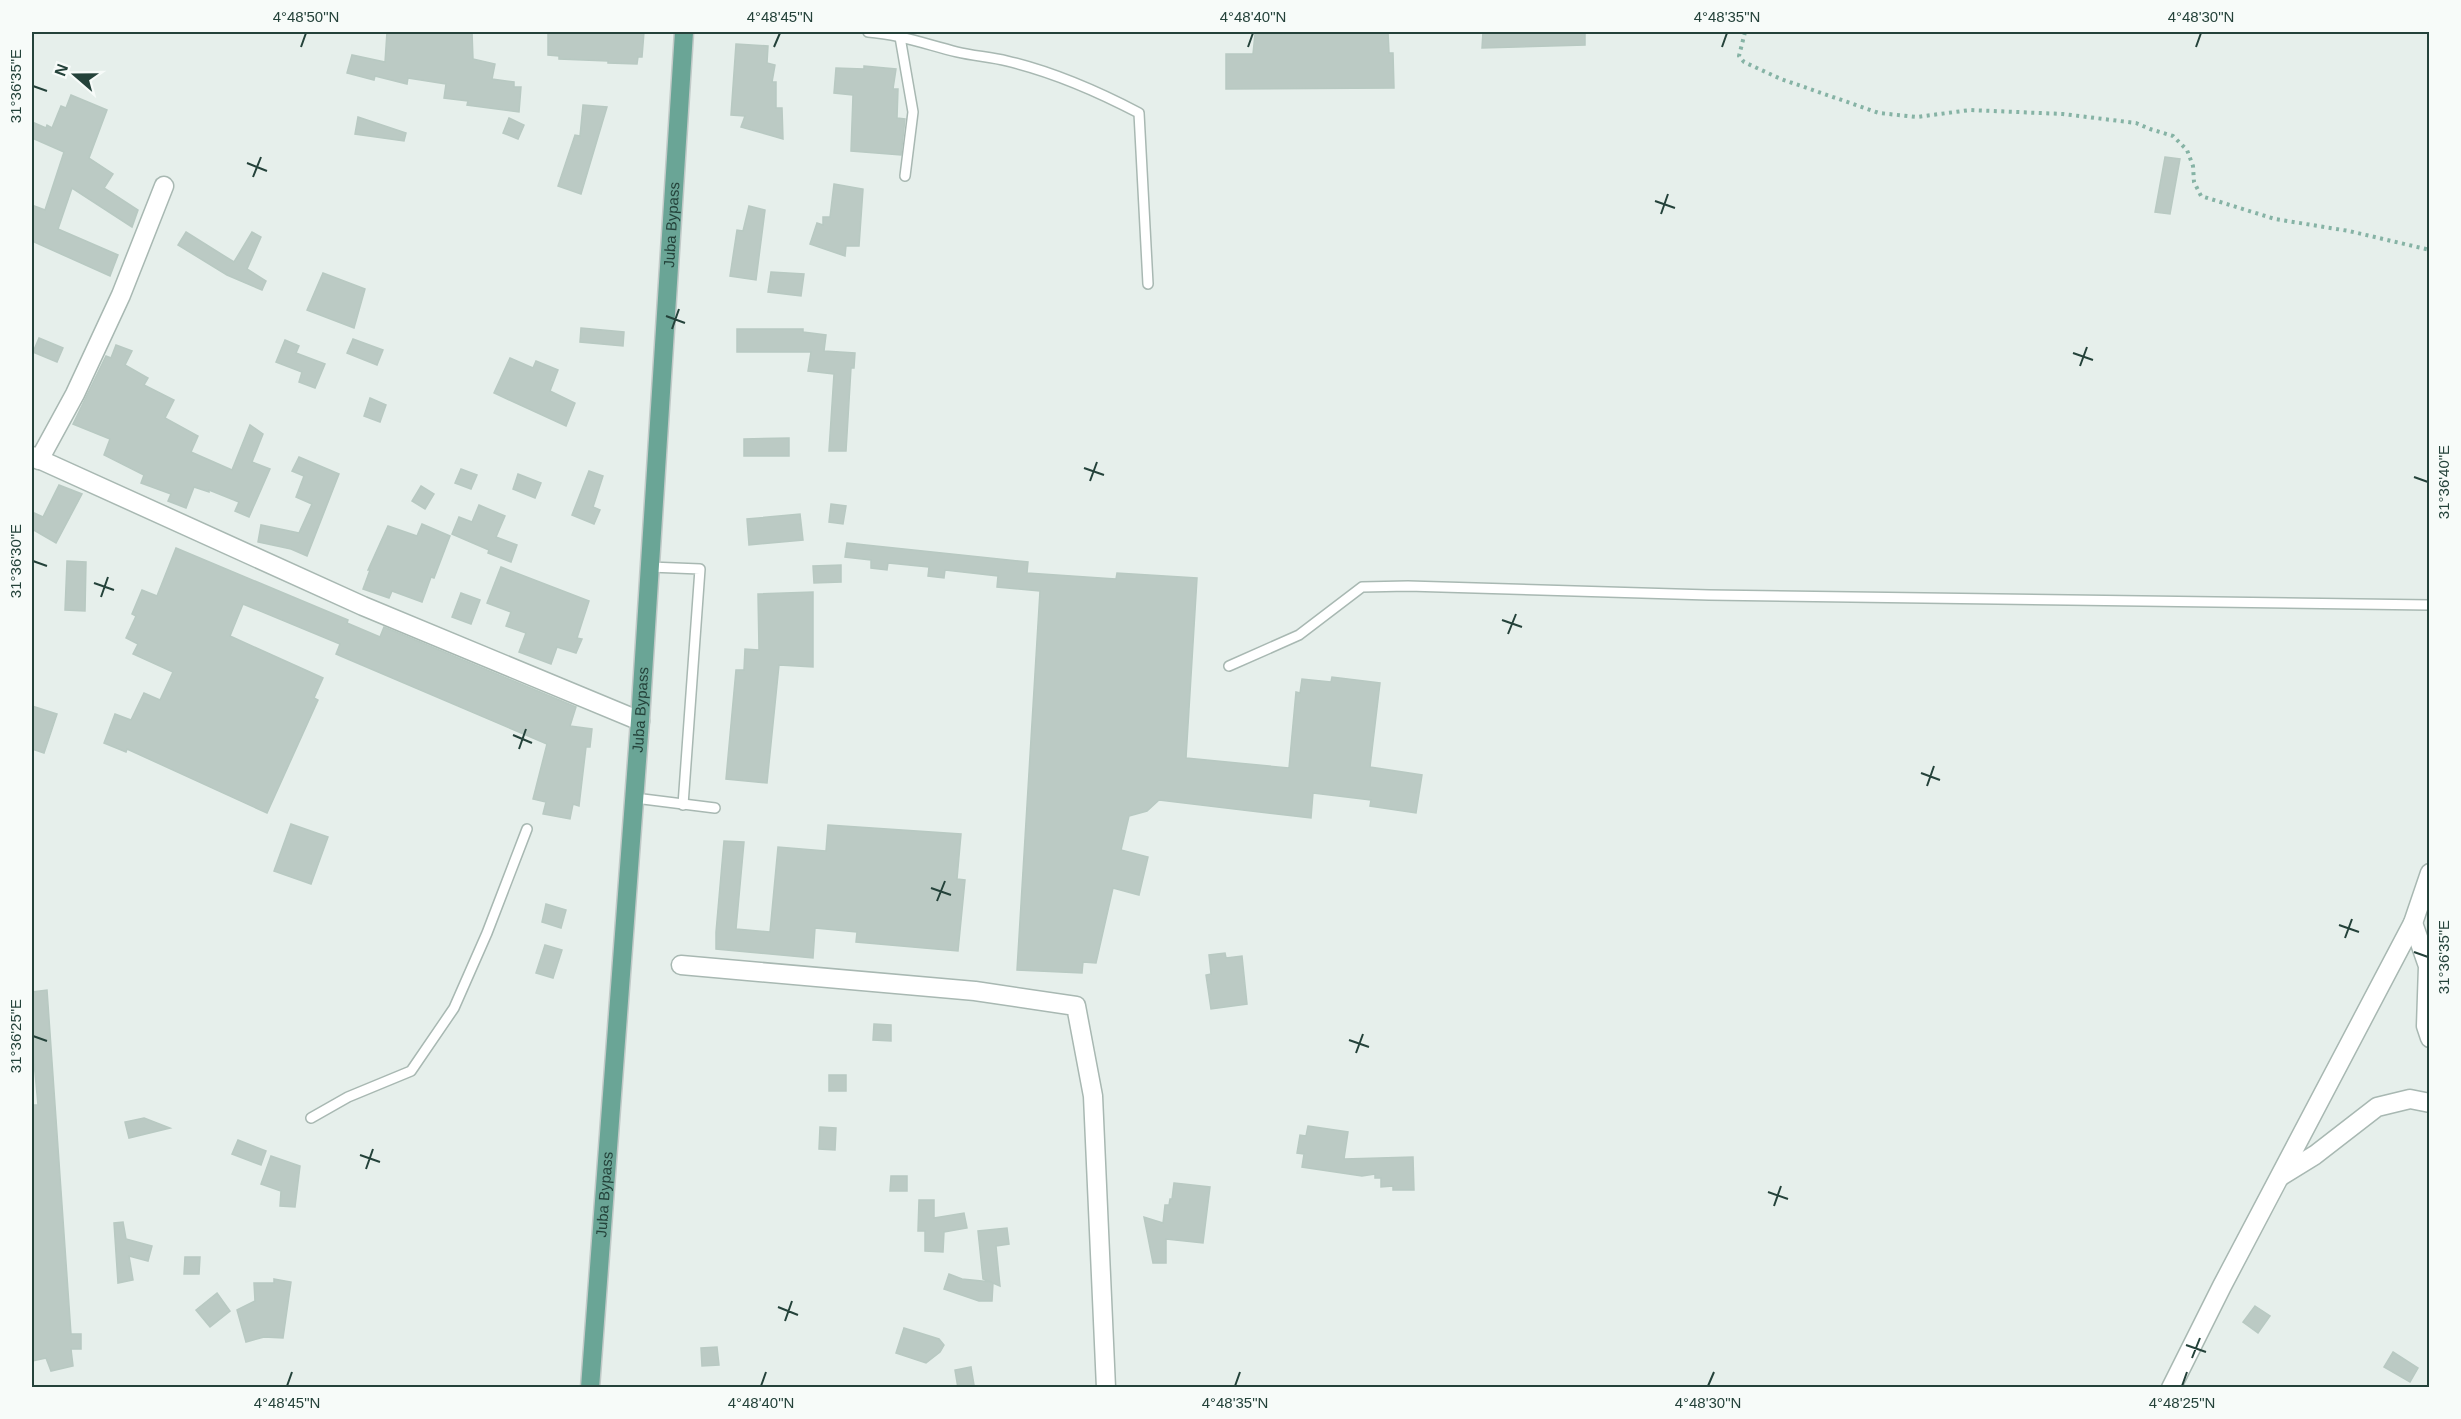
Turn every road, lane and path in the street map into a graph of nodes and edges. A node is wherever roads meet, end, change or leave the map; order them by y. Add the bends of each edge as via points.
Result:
1 (684, 32) edge
2 (868, 32) edge
3 (1745, 32) edge
4 (900, 37) junction
5 (906, 176) dead end
6 (164, 186) dead end
7 (2430, 250) edge
8 (1148, 284) dead end
9 (35, 458) edge
10 (650, 567) junction
11 (2430, 605) edge
12 (1229, 666) dead end
13 (640, 721) junction
14 (635, 798) junction
15 (683, 805) junction
16 (715, 808) dead end
17 (527, 829) dead end
18 (2430, 873) edge
19 (2414, 923) junction
20 (681, 965) dead end
21 (2430, 1038) edge
22 (2430, 1103) edge
23 (311, 1118) dead end
24 (2280, 1176) junction
25 (590, 1388) edge
26 (1106, 1388) edge
27 (2171, 1388) edge

1 - 10 main road, Juba Bypass
2 - 4 lane
3 - 7 path via 1739,56 1744,62 1780,79 1879,113 1917,117 1970,110 2063,114 2136,123 2173,135 2187,150 2201,196 2275,219
4 - 5 lane via 913,112
4 - 8 lane via 1051,73 1139,113
6 - 9 street via 121,295 75,394
9 - 13 street via 363,606
10 - 13 main road, Juba Bypass
10 - 15 lane via 700,569
11 - 12 lane via 1362,587 1299,635
13 - 14 main road, Juba Bypass
14 - 15 lane
14 - 25 main road, Juba Bypass
15 - 16 lane
17 - 23 lane via 454,1008 411,1071 348,1097
18 - 19 street
19 - 21 street via 2428,966 2426,1026
19 - 24 street
20 - 26 street via 975,991 1076,1006 1094,1096
22 - 24 street via 2409,1100 2377,1107 2315,1155
24 - 27 street

